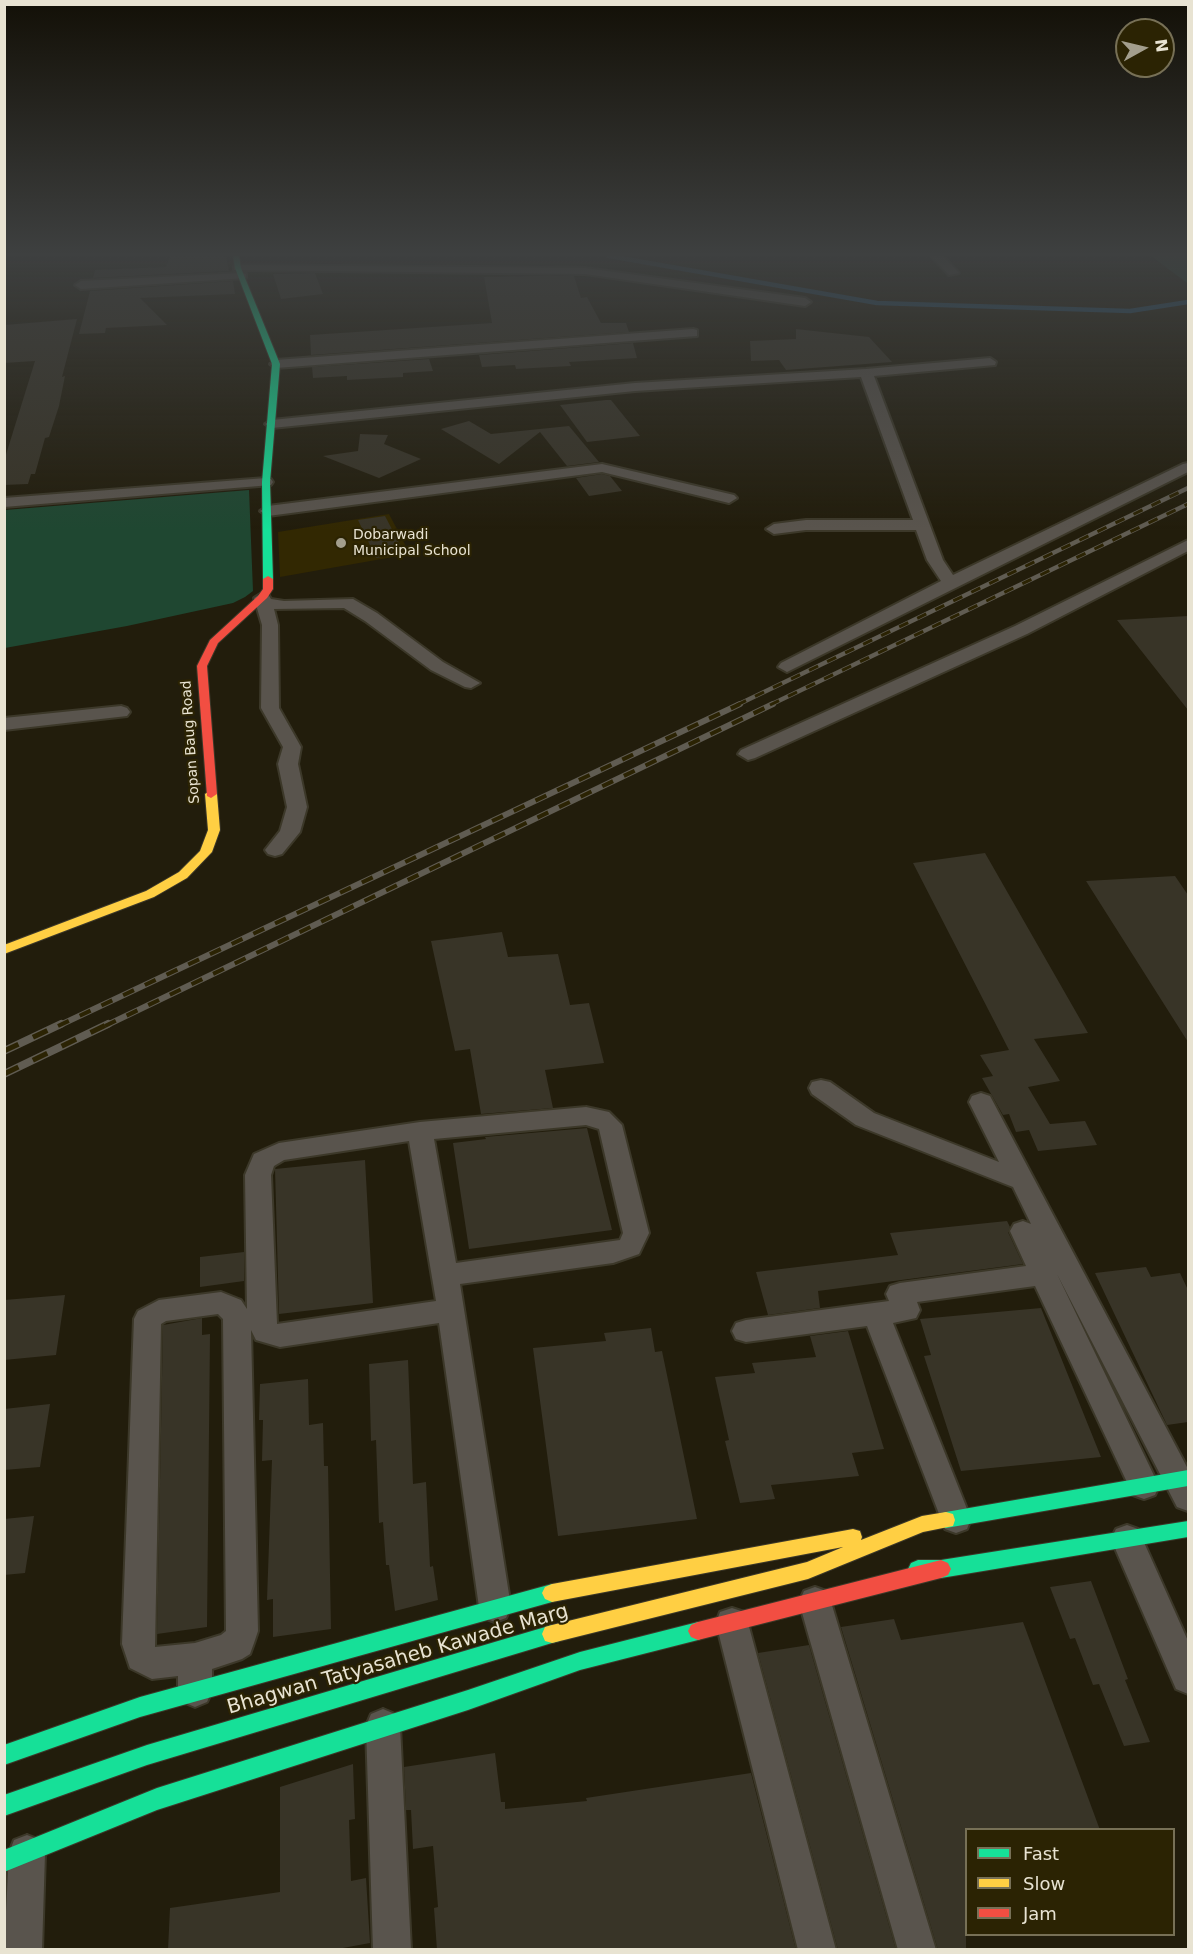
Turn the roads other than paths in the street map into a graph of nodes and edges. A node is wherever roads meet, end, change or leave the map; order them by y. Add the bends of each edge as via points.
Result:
1 (270, 347) edge
2 (502, 347) edge
3 (990, 362) dead end
4 (276, 364) junction
5 (866, 373) junction
6 (272, 424) junction
7 (1188, 467) edge
8 (266, 482) junction
9 (729, 498) dead end
10 (4, 503) edge
11 (268, 511) junction
12 (922, 525) junction
13 (774, 528) dead end
14 (1188, 545) edge
15 (950, 582) junction
16 (263, 600) junction
17 (787, 667) dead end
18 (471, 683) dead end
19 (121, 712) dead end
20 (4, 724) edge
21 (748, 754) dead end
22 (275, 850) dead end
23 (4, 950) edge
24 (821, 1088) dead end
25 (981, 1102) dead end
26 (420, 1131) junction
27 (1023, 1181) junction
28 (1023, 1231) dead end
29 (1044, 1274) junction
30 (446, 1275) junction
31 (451, 1310) junction
32 (876, 1314) junction
33 (746, 1331) dead end
34 (1185, 1485) edge
35 (1144, 1486) junction
36 (956, 1518) junction
37 (924, 1529) junction
38 (1188, 1529) edge
39 (1126, 1539) junction
40 (933, 1551) dead end
41 (940, 1569) junction
42 (841, 1570) dead end
43 (874, 1570) dead end
44 (812, 1586) junction
45 (495, 1608) junction
46 (732, 1623) junction
47 (195, 1659) junction
48 (1188, 1678) edge
49 (195, 1691) junction
50 (383, 1726) junction
51 (4, 1755) edge
52 (4, 1806) edge
53 (16, 1857) edge
54 (22, 1950) edge
55 (392, 1950) edge
56 (817, 1950) edge
57 (917, 1950) edge

1 - 4 street
2 - 4 street
3 - 5 street
4 - 6 street
5 - 6 street via 635,387
5 - 12 street
6 - 8 street
7 - 15 street
8 - 10 street
8 - 11 street
9 - 11 street via 602,468
11 - 16 street via 268,589
12 - 13 street
12 - 15 street via 935,560
14 - 21 street via 1021,630
15 - 17 street
16 - 18 street via 284,606 347,603 437,666
16 - 22 street via 270,625 270,708 292,747 288,764 297,807 290,832
16 - 23 street, Sopan Baug Road via 214,642 202,666 214,831 206,852 183,875 150,894
19 - 20 street
24 - 27 street via 865,1119
25 - 27 street
26 - 30 street
26 - 30 street via 586,1116 600,1118 610,1125 636,1233 630,1247 613,1253
26 - 31 street via 279,1152 263,1160 258,1174 261,1320 266,1332 280,1336
27 - 34 street
28 - 29 street
29 - 32 street via 900,1294 906,1310
29 - 35 street
30 - 31 street
31 - 45 street
32 - 33 street
32 - 36 street
34 - 35 street, Bhagwan Tatyasaheb Kawade Marg
35 - 36 street, Bhagwan Tatyasaheb Kawade Marg
36 - 37 street, Bhagwan Tatyasaheb Kawade Marg
37 - 44 street, Bhagwan Tatyasaheb Kawade Marg
37 - 45 street via 555,1592
38 - 39 street
39 - 41 street
39 - 48 street
40 - 41 street
41 - 43 street
41 - 44 street
42 - 44 street, Bhagwan Tatyasaheb Kawade Marg
44 - 46 street
44 - 52 street, Bhagwan Tatyasaheb Kawade Marg via 566,1630 147,1755
44 - 57 street
45 - 49 street
46 - 50 street via 580,1661
46 - 56 street
47 - 47 street via 152,1663 142,1657 138,1644 146,1333 148,1319 159,1311 221,1303 237,1317 242,1631 238,1643 230,1648
47 - 49 street
49 - 51 street
50 - 53 street via 157,1799
50 - 55 street
53 - 54 street

